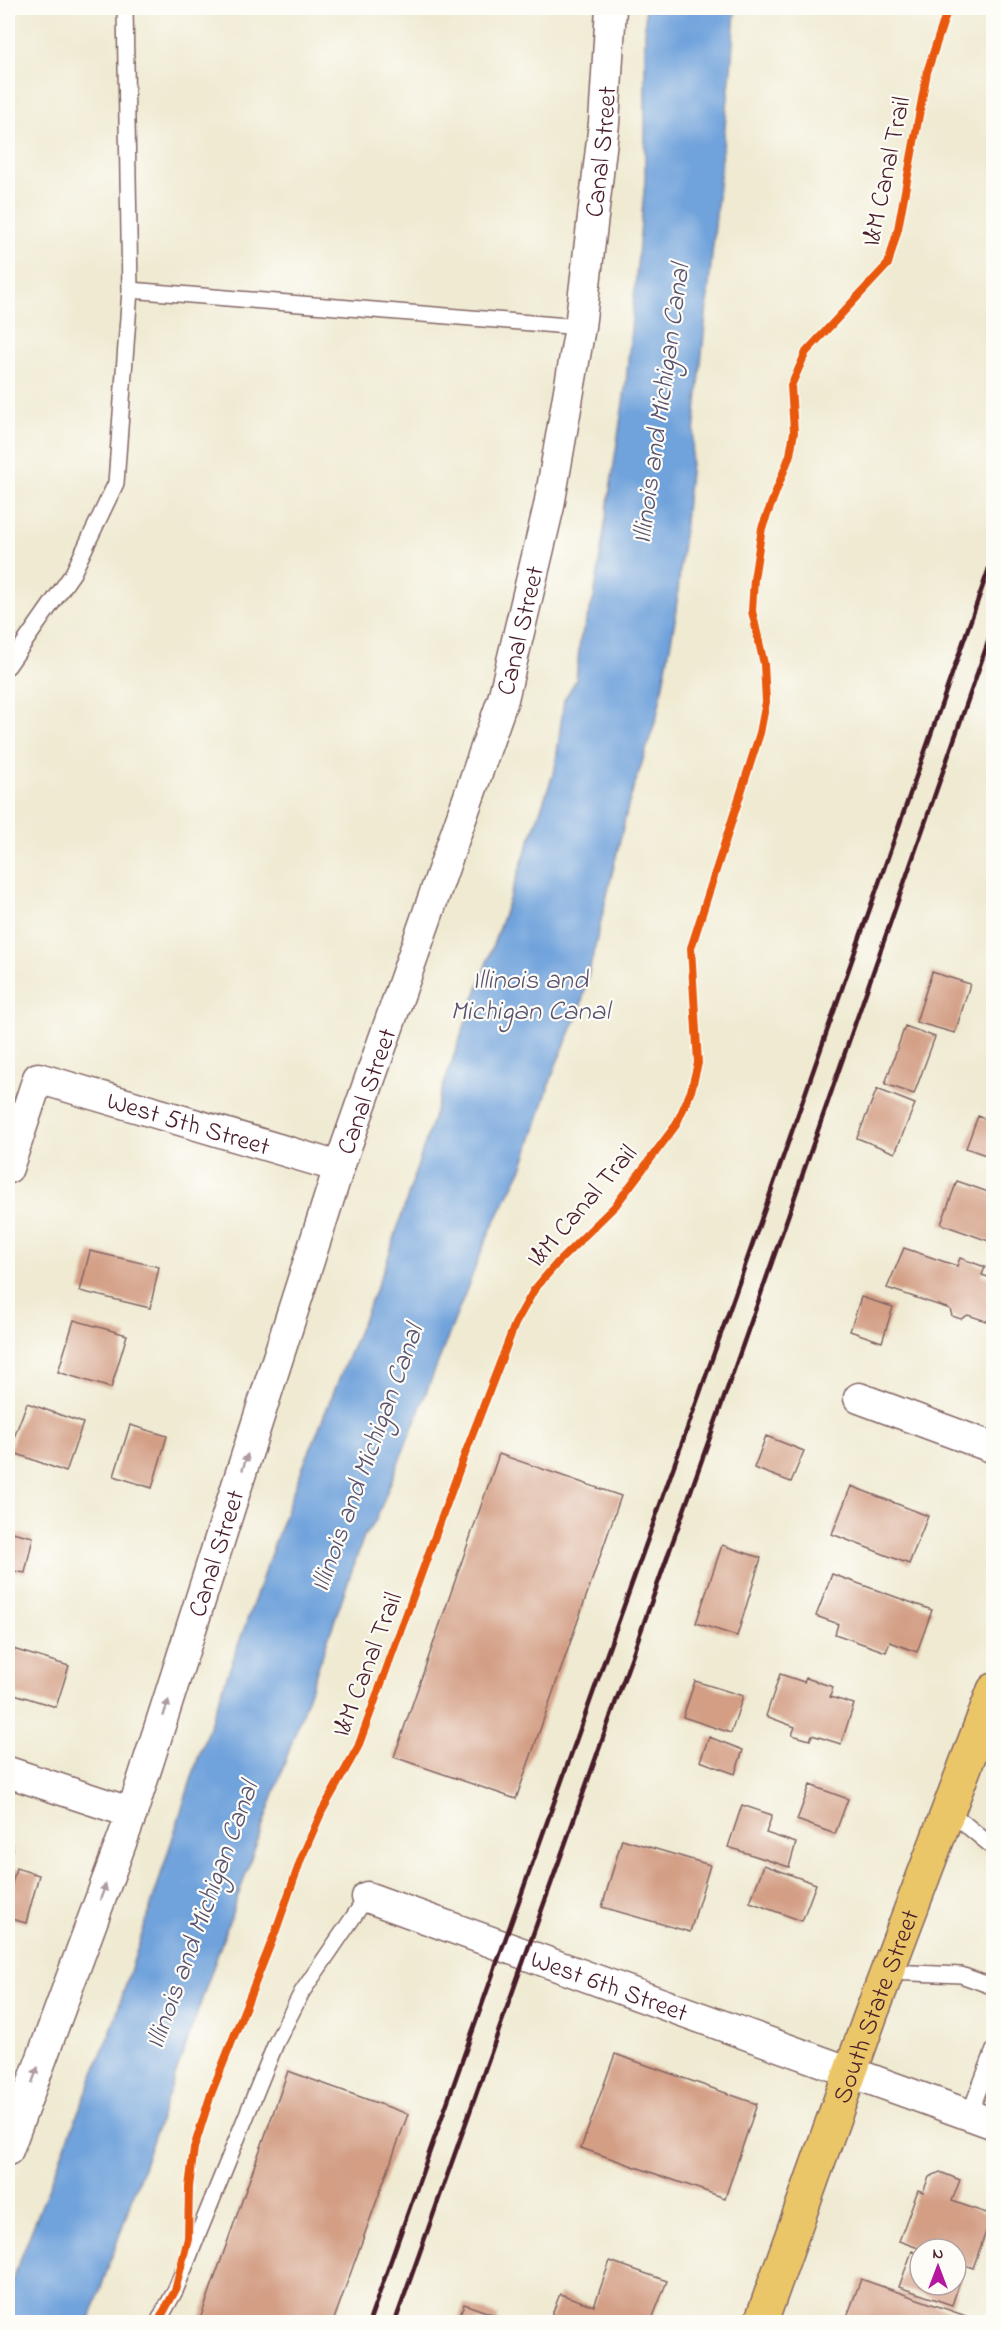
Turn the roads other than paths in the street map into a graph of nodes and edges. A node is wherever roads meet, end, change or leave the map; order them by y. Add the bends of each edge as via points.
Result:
1 (125, 8) edge
2 (611, 8) edge
3 (130, 290) junction
4 (580, 327) junction
5 (8, 666) edge
6 (339, 1167) junction
7 (8, 1168) edge
8 (859, 1398) dead end
9 (993, 1448) edge
10 (993, 1690) edge
11 (8, 1772) edge
12 (949, 1811) junction
13 (132, 1813) junction
14 (993, 1848) edge
15 (367, 1897) joint
16 (889, 1972) junction
17 (993, 1987) edge
18 (993, 2050) edge
19 (852, 2072) junction
20 (981, 2120) edge
21 (8, 2150) edge
22 (158, 2322) edge
23 (761, 2322) edge

1 - 3 lane
2 - 4 street, Canal Street via 604,123
3 - 4 lane
3 - 5 lane via 116,483 73,573
4 - 6 street, Canal Street via 549,506 503,699
6 - 7 street, West 5th Street via 38,1078
13 -> 6 street, Canal Street
8 - 9 street
10 - 12 main road, South State Street
11 - 13 street
12 - 14 lane
12 - 16 main road, South State Street
21 -> 13 street, Canal Street
15 - 19 street, West 6th Street
15 - 22 lane via 302,1992 276,2043 176,2291
16 - 17 lane via 961,1975
16 - 19 main road, South State Street
18 - 20 lane
19 - 20 street, West 6th Street
19 - 23 main road, South State Street

